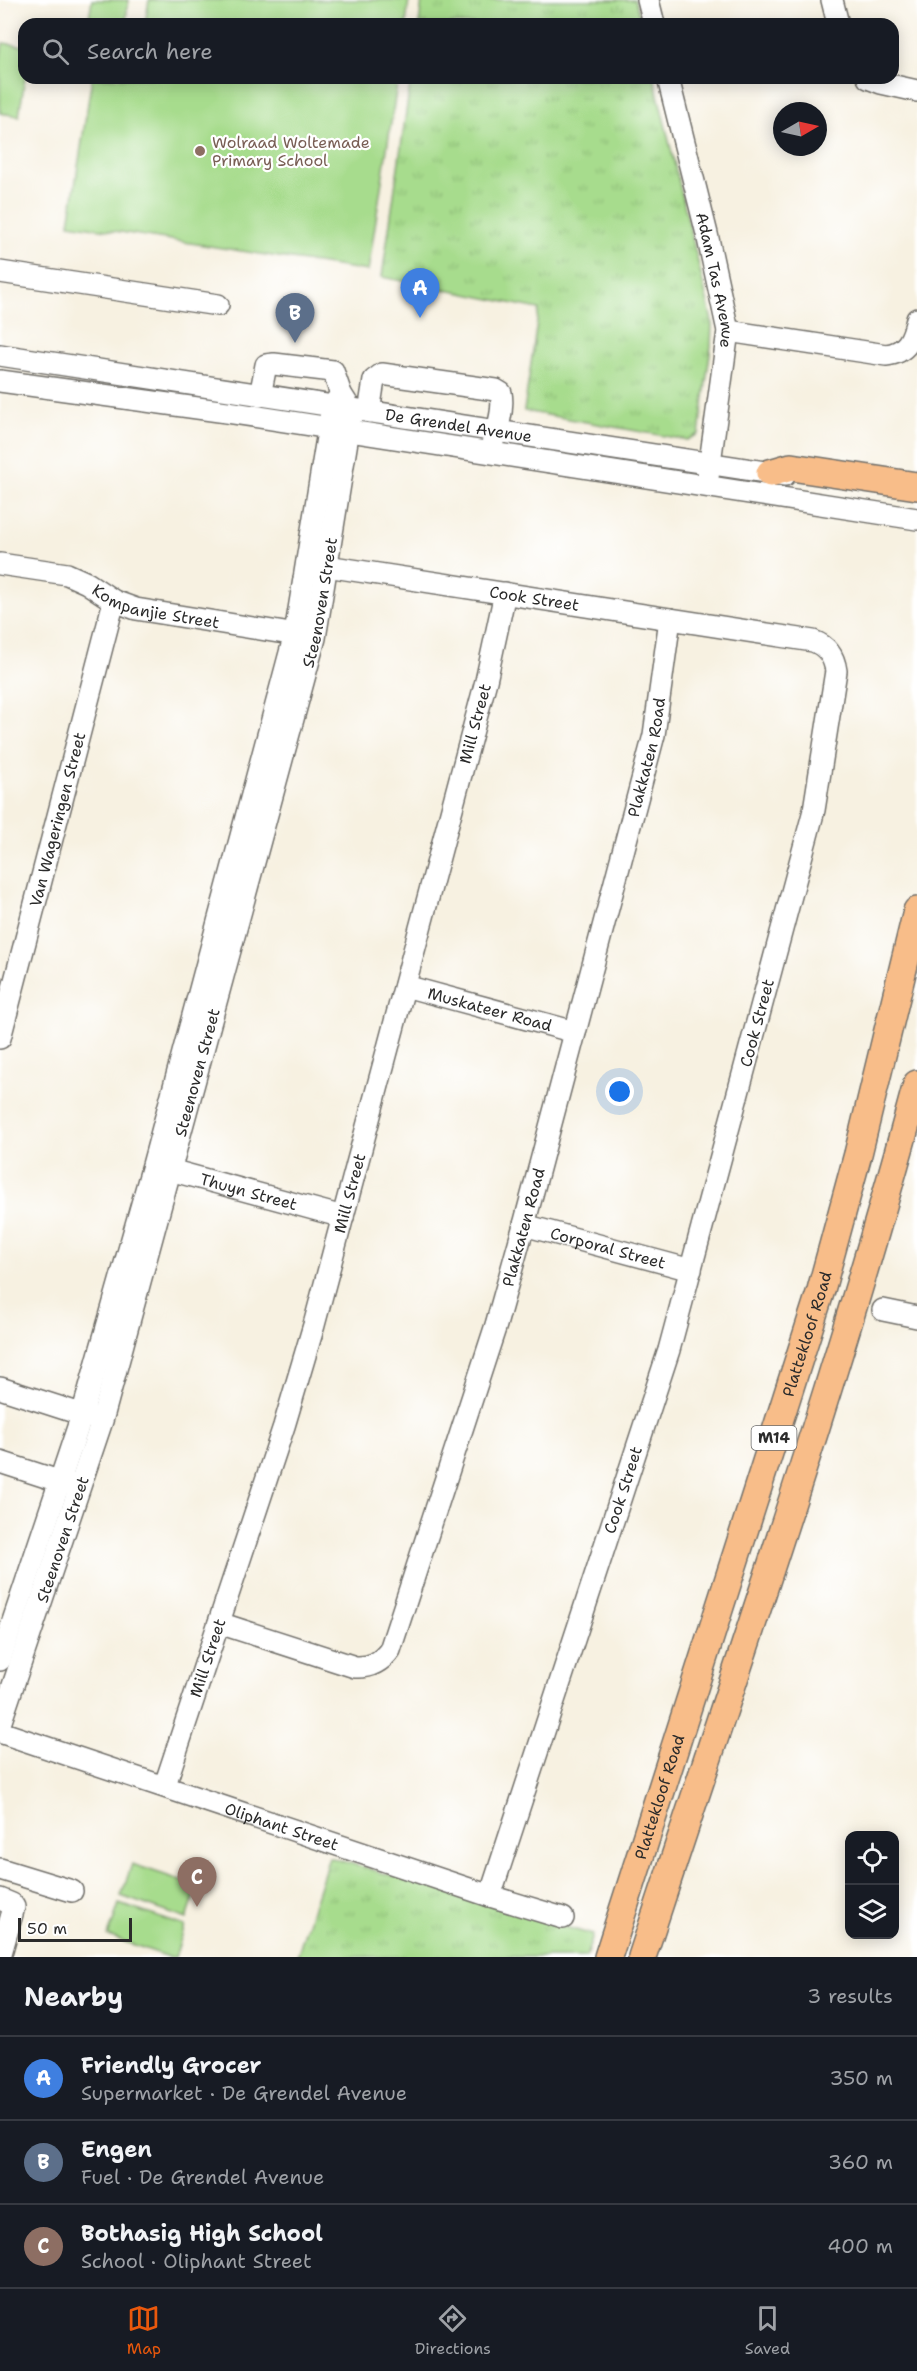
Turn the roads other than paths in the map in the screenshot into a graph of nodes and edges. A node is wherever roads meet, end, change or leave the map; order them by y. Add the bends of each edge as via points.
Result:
1 (648, 0) edge
2 (832, 0) edge
3 (652, 18) edge
4 (836, 18) edge
5 (670, 84) edge
6 (886, 84) edge
7 (917, 91) edge
8 (0, 272) edge
9 (218, 305) dead end
10 (917, 319) edge
11 (728, 331) junction
12 (0, 355) edge
13 (0, 381) edge
14 (260, 396) junction
15 (345, 414) junction
16 (497, 431) junction
17 (489, 452) junction
18 (710, 464) junction
19 (770, 473) junction
20 (706, 485) junction
21 (917, 486) edge
22 (917, 495) edge
23 (917, 519) edge
24 (0, 564) edge
25 (317, 564) junction
26 (505, 593) junction
27 (114, 601) junction
28 (670, 619) junction
29 (305, 636) junction
30 (917, 911) edge
31 (405, 986) junction
32 (575, 1032) junction
33 (0, 1038) edge
34 (917, 1084) edge
35 (162, 1168) junction
36 (343, 1216) junction
37 (524, 1225) junction
38 (691, 1269) junction
39 (883, 1310) dead end
40 (917, 1317) edge
41 (0, 1388) edge
42 (82, 1414) junction
43 (102, 1421) junction
44 (0, 1462) edge
45 (60, 1482) junction
46 (80, 1488) junction
47 (219, 1623) junction
48 (0, 1660) edge
49 (0, 1724) edge
50 (0, 1732) edge
51 (165, 1785) junction
52 (0, 1869) edge
53 (72, 1891) dead end
54 (490, 1896) junction
55 (0, 1899) edge
56 (563, 1918) dead end
57 (3, 1934) edge
58 (0, 1957) edge
59 (608, 1957) edge
60 (642, 1957) edge

1 - 3 street
2 - 4 street
5 - 11 street, Adam Tas Avenue
6 - 7 street
8 - 9 street
10 - 11 street via 907,346 886,355
11 - 18 street, Adam Tas Avenue
12 - 14 street, De Grendel Avenue
13 - 15 street, De Grendel Avenue
14 - 15 street, De Grendel Avenue
14 - 15 street via 266,365 333,370
15 - 16 street, De Grendel Avenue
15 - 16 street, Steenoven Street via 382,374 494,389 501,393 502,400
15 - 17 street, De Grendel Avenue
15 - 25 street, Steenoven Street
16 - 17 street, Steenoven Street
16 - 18 street, De Grendel Avenue
17 - 20 street, De Grendel Avenue
18 - 19 street, De Grendel Avenue
18 - 20 street, Adam Tas Avenue
19 - 21 main road via 791,467
19 - 22 street, De Grendel Avenue
20 - 23 street, De Grendel Avenue
24 - 27 street, Kompanjie Street via 67,574
25 - 26 street, Cook Street
25 - 29 street, Steenoven Street
26 - 28 street, Cook Street
26 - 31 street, Mill Street via 486,681
27 - 29 street, Kompanjie Street via 136,609
27 - 33 street, Van Wageringen Street
28 - 32 street, Plakkaten Road via 654,735
28 - 38 street, Cook Street via 813,641 829,651 836,671 814,810
29 - 35 street, Steenoven Street
30 - 59 main road, Plattekloof Road / M14 via 821,1290
31 - 32 street, Muskateer Road
31 - 36 street, Mill Street
32 - 37 street, Plakkaten Road
34 - 60 main road, Plattekloof Road / M14 via 834,1372
35 - 36 street, Thuyn Street
35 - 42 street, Steenoven Street
35 - 43 street, Steenoven Street
36 - 47 street, Mill Street via 284,1426
37 - 38 street, Corporal Street
37 - 47 street, Plakkaten Road via 496,1325 390,1650 384,1658 372,1666 355,1667
38 - 54 street, Cook Street via 669,1350
39 - 40 street
41 - 42 street
42 - 43 street
42 - 45 street, Steenoven Street
43 - 46 street, Steenoven Street
44 - 45 street
45 - 46 street
45 - 48 street, Steenoven Street
46 - 49 street, Steenoven Street
47 - 51 street, Mill Street
50 - 51 street, Oliphant Street
51 - 54 street, Oliphant Street
52 - 53 street
54 - 56 street, Oliphant Street
55 - 57 street via 14,1907
57 - 58 street

